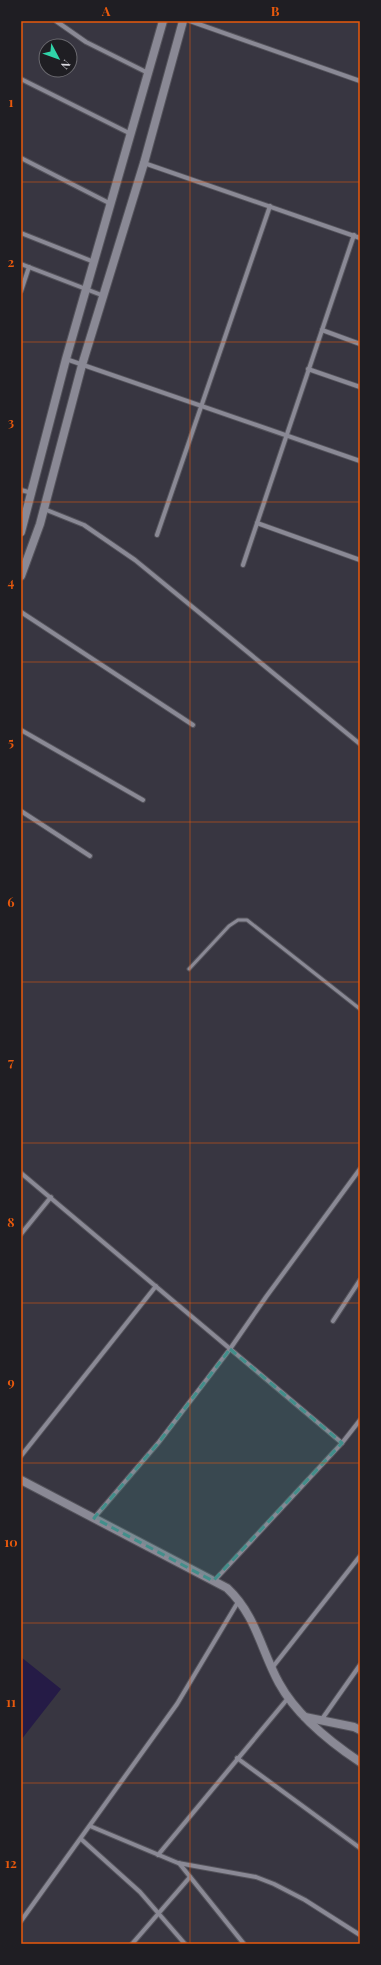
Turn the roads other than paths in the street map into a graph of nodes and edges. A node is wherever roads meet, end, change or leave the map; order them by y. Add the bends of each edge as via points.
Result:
1 (56, 21) edge
2 (163, 21) edge
3 (184, 21) edge
4 (190, 21) edge
5 (148, 73) junction
6 (21, 79) edge
7 (360, 81) edge
8 (131, 134) junction
9 (21, 158) edge
10 (144, 163) junction
11 (111, 204) junction
12 (270, 206) junction
13 (21, 233) edge
14 (354, 235) junction
15 (360, 238) edge
16 (94, 262) junction
17 (21, 264) edge
18 (29, 267) junction
19 (86, 290) junction
20 (21, 291) edge
21 (104, 296) junction
22 (322, 330) junction
23 (360, 344) edge
24 (66, 359) junction
25 (82, 365) junction
26 (308, 369) junction
27 (360, 387) edge
28 (201, 406) junction
29 (286, 436) junction
30 (360, 461) edge
31 (21, 490) edge
32 (32, 493) junction
33 (43, 508) junction
34 (257, 523) junction
35 (21, 532) edge
36 (157, 535) dead end
37 (360, 560) edge
38 (242, 565) dead end
39 (21, 576) edge
40 (21, 612) edge
41 (193, 725) dead end
42 (21, 730) edge
43 (360, 744) edge
44 (143, 800) dead end
45 (21, 811) edge
46 (90, 856) dead end
47 (189, 969) dead end
48 (360, 1009) edge
49 (360, 1169) edge
50 (21, 1173) edge
51 (51, 1197) junction
52 (21, 1234) edge
53 (360, 1280) edge
54 (156, 1286) junction
55 (333, 1321) dead end
56 (230, 1349) junction
57 (360, 1420) edge
58 (342, 1443) junction
59 (21, 1456) edge
60 (21, 1480) edge
61 (94, 1518) junction
62 (360, 1556) edge
63 (213, 1581) junction
64 (240, 1600) junction
65 (360, 1665) edge
66 (272, 1668) junction
67 (289, 1697) junction
68 (305, 1717) junction
69 (322, 1719) junction
70 (360, 1730) edge
71 (237, 1758) junction
72 (360, 1762) edge
73 (90, 1826) junction
74 (81, 1839) junction
75 (360, 1848) edge
76 (158, 1855) junction
77 (178, 1863) junction
78 (190, 1878) junction
79 (158, 1913) junction
80 (21, 1921) edge
81 (360, 1934) edge
82 (132, 1944) edge
83 (185, 1944) edge
84 (244, 1944) edge

1 - 5 street via 86,42
2 - 5 street
3 - 10 street
4 - 7 street
5 - 8 street
6 - 8 street
8 - 11 street
9 - 11 street
10 - 12 street
10 - 21 street
11 - 16 street
12 - 14 street
12 - 28 street
13 - 16 street
14 - 15 street
14 - 22 street
16 - 19 street
17 - 18 street
18 - 19 street
18 - 20 street
19 - 21 street
19 - 24 street
21 - 25 street
22 - 23 street
22 - 26 street
24 - 25 street
24 - 32 street
25 - 28 street
25 - 33 street
26 - 27 street
26 - 29 street
28 - 29 street
28 - 36 street
29 - 30 street
29 - 34 street
31 - 32 street
32 - 35 street
33 - 39 street via 40,524
33 - 43 street via 84,525 135,560
34 - 37 street
34 - 38 street
40 - 41 street
42 - 44 street
45 - 46 street
47 - 48 lane via 230,926 238,920 247,920
49 - 56 street
50 - 51 street
51 - 52 street
51 - 54 street
53 - 55 street
54 - 56 street
54 - 59 street
56 - 58 street
56 - 61 street via 159,1442
57 - 58 street
58 - 63 street
60 - 61 street
61 - 63 street
62 - 66 street
63 - 64 street via 227,1588
64 - 66 street via 251,1617
64 - 73 street via 177,1704
65 - 69 street
66 - 67 street
67 - 68 street
67 - 71 street
68 - 69 street
68 - 72 street via 342,1750
69 - 70 street
71 - 75 street
71 - 76 street
73 - 74 street
73 - 76 street
74 - 79 street via 140,1892
74 - 80 street
76 - 77 street
77 - 78 street
77 - 81 street via 256,1877 274,1884
78 - 79 street
78 - 84 street
79 - 82 street
79 - 83 street

